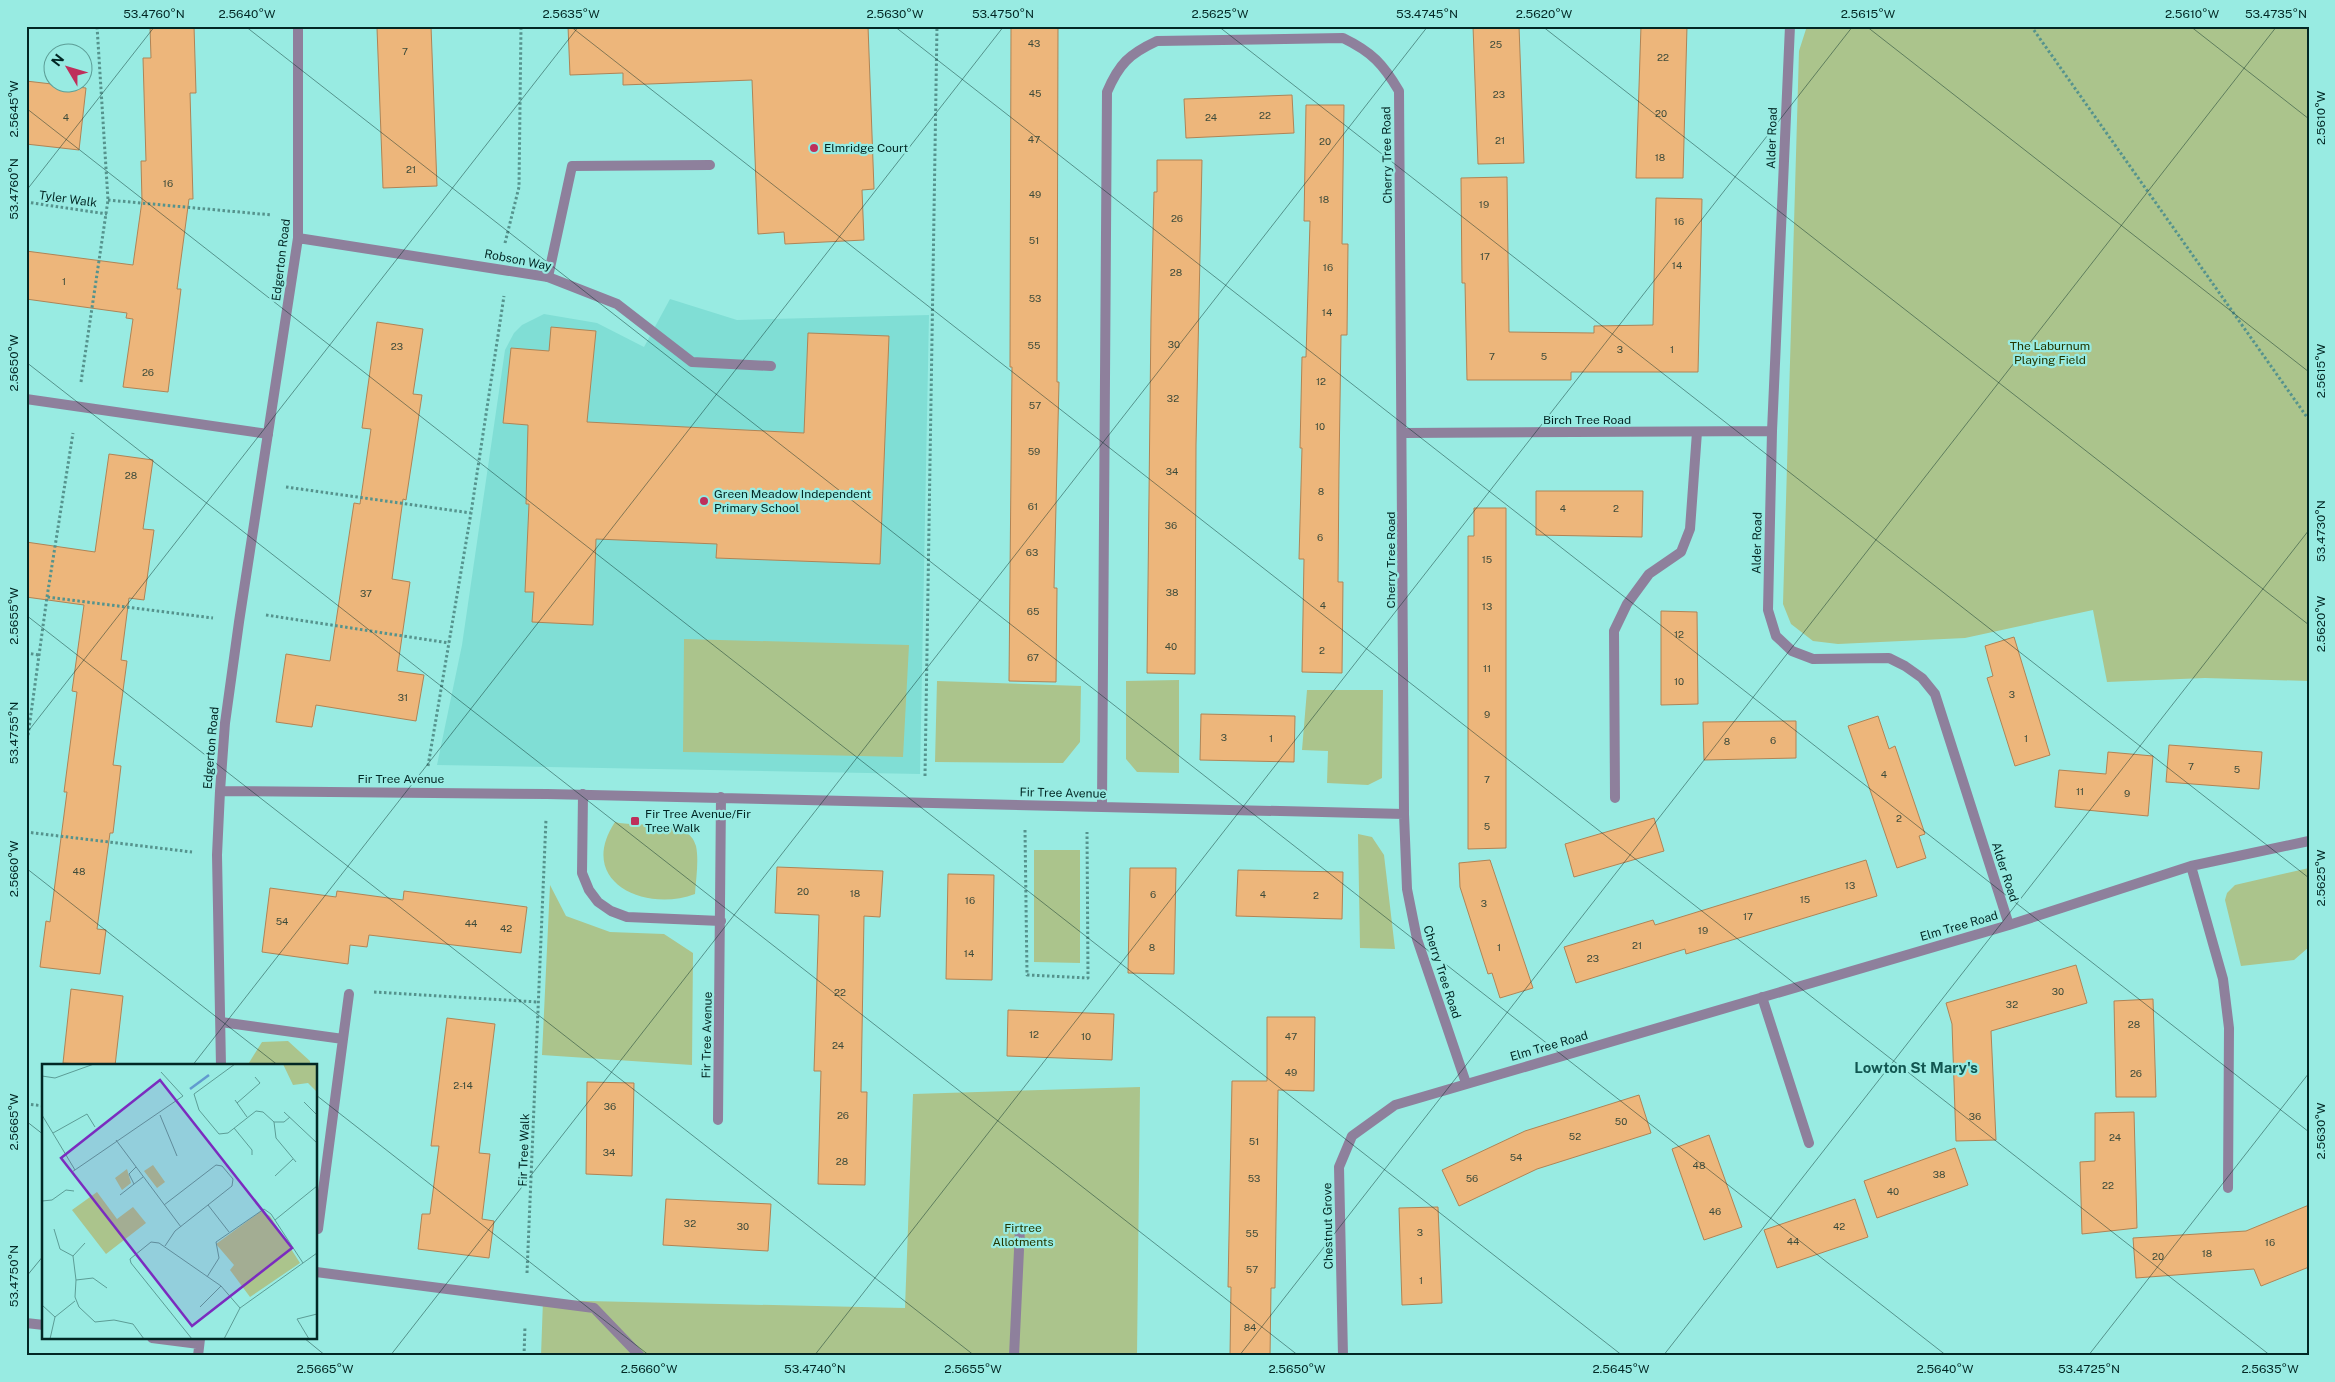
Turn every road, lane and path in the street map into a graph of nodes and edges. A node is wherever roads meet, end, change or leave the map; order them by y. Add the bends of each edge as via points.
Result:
1 (97, 26) edge
2 (298, 26) edge
3 (521, 26) edge
4 (937, 26) edge
5 (1790, 26) edge
6 (2031, 26) edge
7 (710, 165) dead end
8 (108, 200) junction
9 (26, 202) edge
10 (107, 214) junction
11 (300, 218) junction
12 (298, 238) junction
13 (504, 269) junction
14 (548, 277) junction
15 (771, 366) dead end
16 (26, 400) edge
17 (77, 407) junction
18 (2309, 420) edge
19 (1772, 431) junction
20 (1697, 432) junction
21 (1403, 433) junction
22 (268, 434) junction
23 (261, 483) junction
24 (471, 513) junction
25 (46, 597) junction
26 (240, 616) junction
27 (449, 643) junction
28 (26, 653) edge
29 (39, 655) junction
30 (26, 750) edge
31 (220, 791) junction
32 (424, 792) junction
33 (547, 794) junction
34 (583, 794) junction
35 (721, 797) junction
36 (1614, 798) dead end
37 (924, 802) junction
38 (1025, 804) junction
39 (1087, 806) junction
40 (1102, 806) junction
41 (1404, 814) junction
42 (26, 832) edge
43 (2309, 841) edge
44 (217, 855) junction
45 (2190, 866) junction
46 (721, 921) junction
47 (2009, 925) junction
48 (348, 994) joint
49 (1762, 997) junction
50 (538, 1002) junction
51 (221, 1022) junction
52 (343, 1038) junction
53 (221, 1064) edge
54 (1466, 1083) junction
55 (26, 1104) edge
56 (42, 1106) edge
57 (718, 1120) dead end
58 (1352, 1136) joint
59 (1809, 1143) dead end
60 (2228, 1188) dead end
61 (318, 1229) dead end
62 (1020, 1229) dead end
63 (318, 1272) edge
64 (526, 1299) junction
65 (26, 1323) edge
66 (42, 1325) edge
67 (184, 1340) edge
68 (200, 1341) edge
69 (198, 1356) edge
70 (640, 1356) edge
71 (1014, 1356) edge
72 (1343, 1356) edge

1 - 8 path
2 - 11 street, Edgerton Road
3 - 13 path via 519,187
4 - 37 path
5 - 19 street, Alder Road
6 - 18 path
7 - 14 street via 572,166
8 - 10 path
8 - 11 path
9 - 10 path, Tyler Walk
10 - 17 path
11 - 12 street, Edgerton Road
12 - 13 street, Robson Way
12 - 22 street, Edgerton Road
13 - 14 street, Robson Way
13 - 24 path
14 - 15 street, Robson Way via 617,304 692,362
16 - 17 street
17 - 22 street
17 - 25 path
19 - 20 street, Birch Tree Road
19 - 47 street, Alder Road via 1768,610 1776,636 1792,651 1813,659 1889,658 1917,674 1935,694
20 - 21 street, Birch Tree Road
20 - 36 street via 1690,529 1681,552 1649,574 1627,604 1614,631
21 - 40 street, Cherry Tree Road via 1399,91 1385,67 1365,48 1343,38 1157,41 1136,51 1117,71 1108,92
21 - 41 street, Cherry Tree Road
22 - 23 street, Edgerton Road
23 - 24 path
23 - 26 street, Edgerton Road
24 - 27 path
25 - 26 path
25 - 29 path
26 - 27 path
26 - 31 street, Edgerton Road via 225,723
27 - 32 path
28 - 29 path
29 - 30 path
31 - 32 street, Fir Tree Avenue
31 - 44 street, Edgerton Road
32 - 33 street, Fir Tree Avenue
33 - 34 street, Fir Tree Avenue
33 - 50 path, Fir Tree Walk
34 - 35 street, Fir Tree Avenue
34 - 46 street via 582,874 598,902 627,917
35 - 37 street, Fir Tree Avenue
35 - 46 street, Fir Tree Avenue
37 - 38 street, Fir Tree Avenue
38 - 39 street, Fir Tree Avenue
38 - 39 path via 1027,976 1088,978
39 - 40 street, Fir Tree Avenue
40 - 41 street, Fir Tree Avenue
41 - 54 street, Cherry Tree Road via 1407,889 1417,939
42 - 44 path
43 - 45 street, Elm Tree Road
44 - 51 street, Edgerton Road
45 - 47 street, Elm Tree Road
45 - 60 street via 2223,979 2229,1028
46 - 57 street, Fir Tree Avenue
47 - 49 street, Elm Tree Road
48 - 50 path via 379,991
48 - 52 street
49 - 54 street, Elm Tree Road
49 - 59 street
50 - 64 path, Fir Tree Walk
51 - 52 street
51 - 53 street, Edgerton Road
52 - 61 street
54 - 58 street, Elm Tree Road via 1395,1105
55 - 56 path
58 - 72 street, Chestnut Grove via 1339,1168
62 - 71 street
63 - 64 street
64 - 70 street via 594,1308
65 - 66 street
67 - 68 street
68 - 69 street

